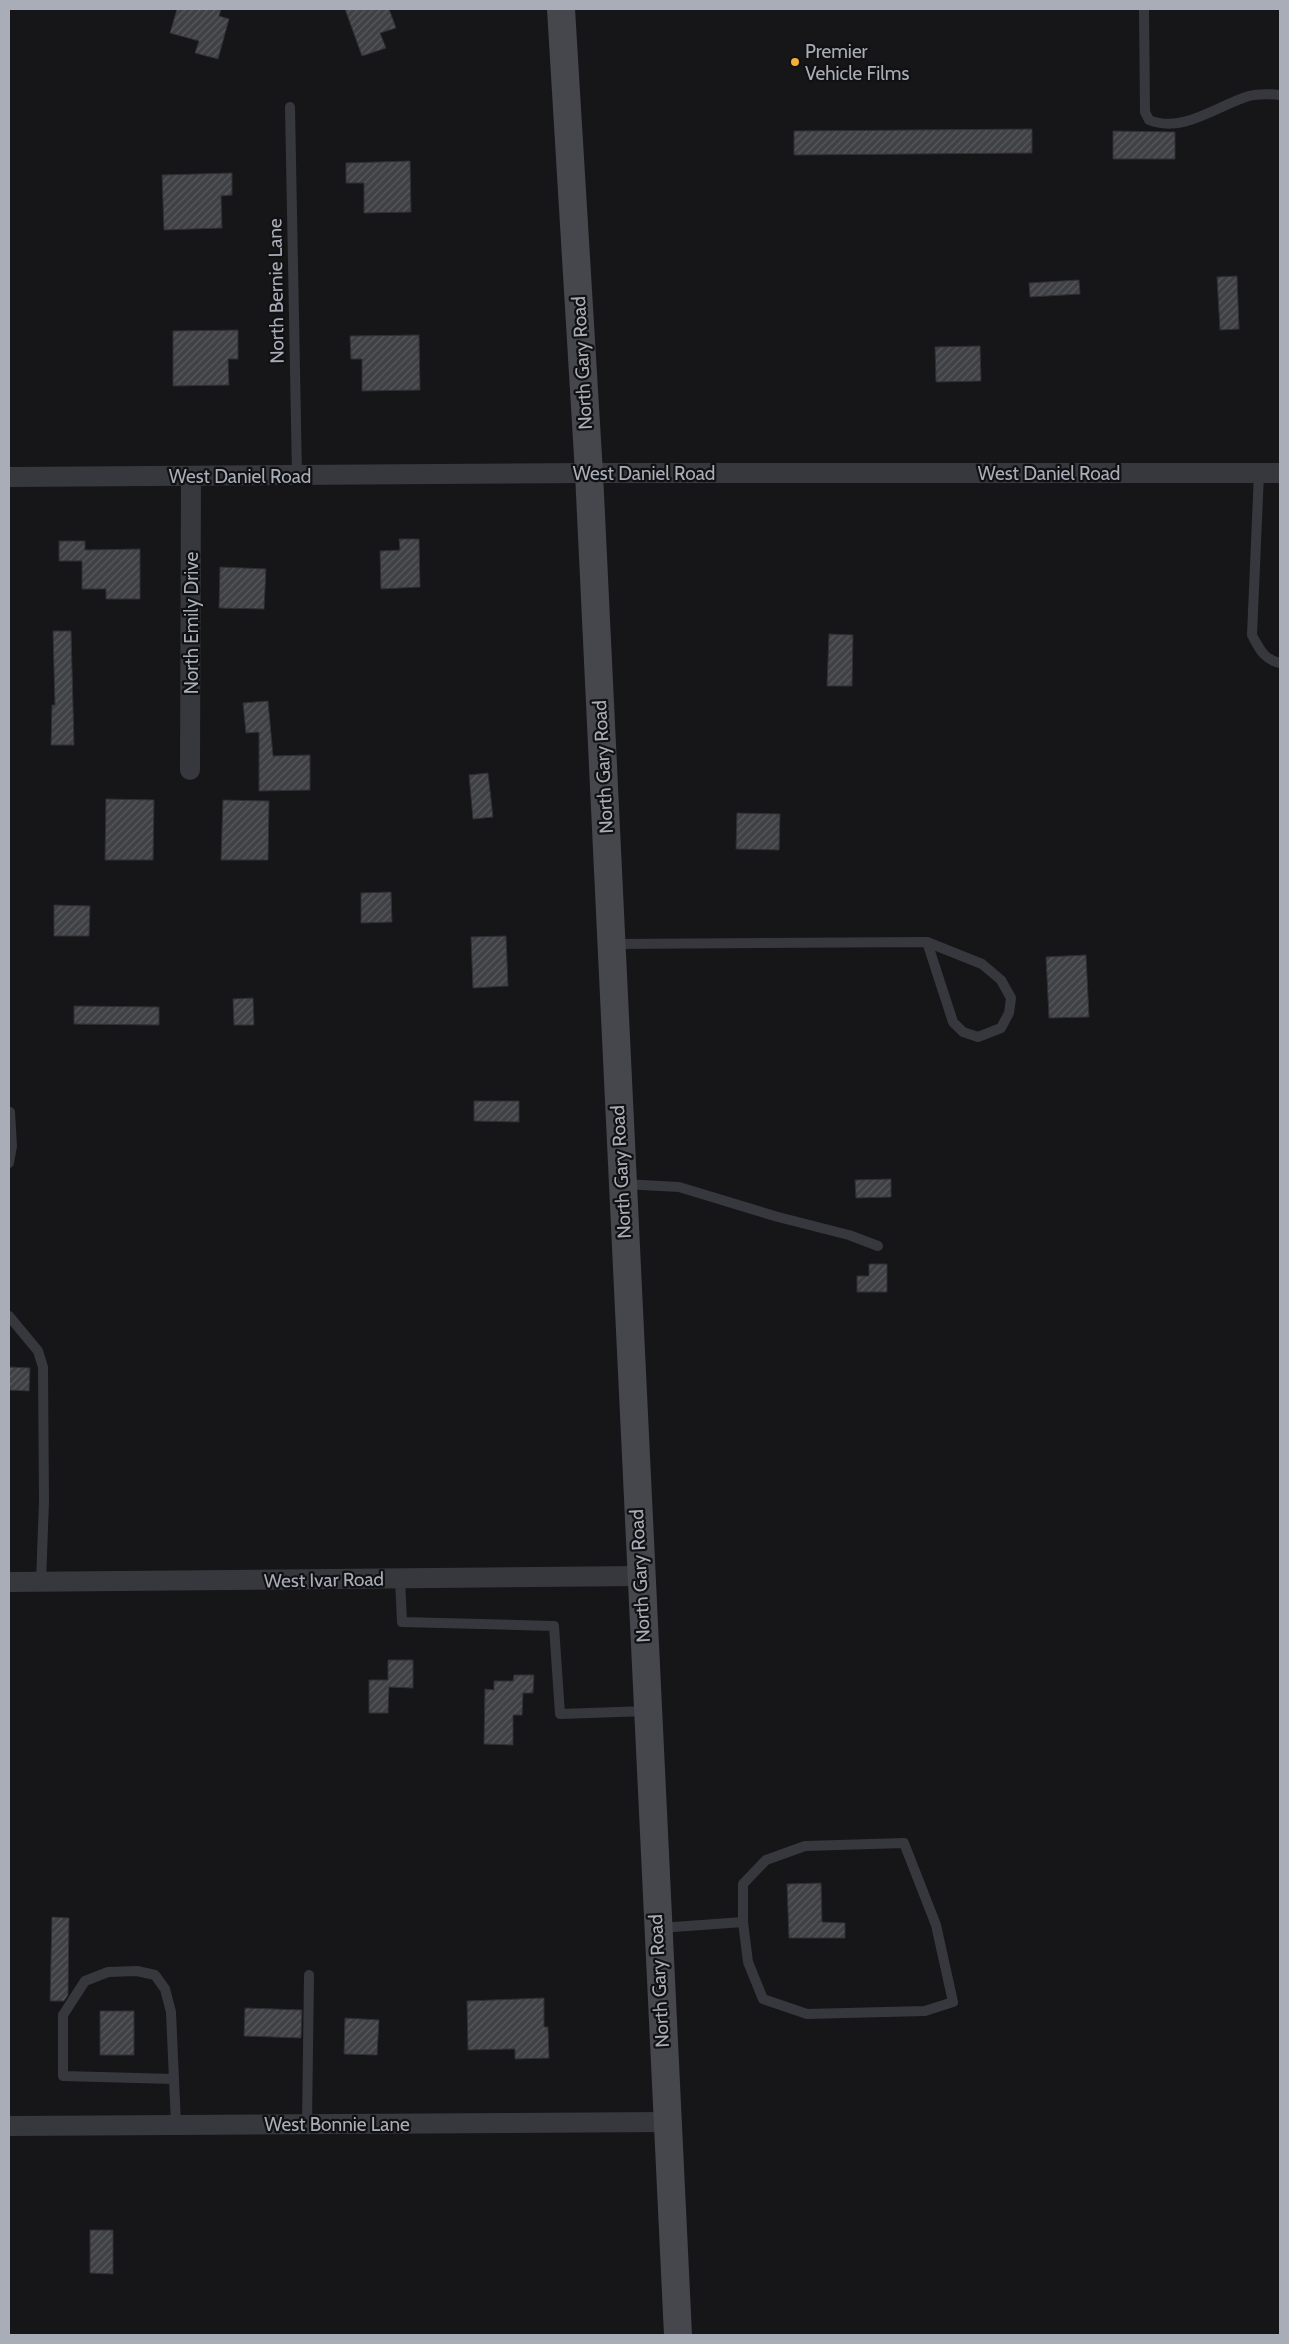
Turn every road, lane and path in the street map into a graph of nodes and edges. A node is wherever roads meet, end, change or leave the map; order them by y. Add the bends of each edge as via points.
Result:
1 (561, 9) edge
2 (1144, 9) edge
3 (1280, 95) edge
4 (290, 107) dead end
5 (589, 473) junction
6 (1259, 473) junction
7 (1280, 473) edge
8 (297, 475) junction
9 (192, 476) junction
10 (9, 477) edge
11 (1280, 663) edge
12 (190, 770) dead end
13 (927, 942) junction
14 (611, 944) junction
15 (10, 1112) dead end
16 (9, 1164) edge
17 (622, 1184) junction
18 (878, 1246) dead end
19 (9, 1316) edge
20 (640, 1576) junction
21 (400, 1579) junction
22 (9, 1582) edge
23 (42, 1582) junction
24 (646, 1711) junction
25 (743, 1922) junction
26 (657, 1928) junction
27 (309, 1974) dead end
28 (174, 2079) junction
29 (666, 2122) junction
30 (307, 2124) junction
31 (176, 2125) junction
32 (9, 2126) edge
33 (678, 2335) edge

1 - 5 street, North Gary Road
2 - 3 lane via 1145,112 1149,120 1158,124 1187,121 1251,95
4 - 8 lane, North Bernie Lane
5 - 6 street, West Daniel Road
5 - 8 street, West Daniel Road
5 - 14 street, North Gary Road
6 - 7 street, West Daniel Road
6 - 11 lane via 1252,635 1262,654
8 - 9 street, West Daniel Road
9 - 10 street, West Daniel Road
9 - 12 street, North Emily Drive
13 - 13 lane via 982,964 1001,980 1011,998 1009,1013 1001,1028 978,1037 963,1032 953,1022
13 - 14 lane
14 - 17 street, North Gary Road
15 - 16 lane via 12,1146
17 - 18 lane via 679,1187
17 - 20 street, North Gary Road
19 - 23 lane via 38,1351 42,1367
20 - 21 street, West Ivar Road
20 - 24 street, North Gary Road
21 - 23 street, West Ivar Road
21 - 24 lane via 402,1622 554,1626 560,1714
22 - 23 street, West Ivar Road
24 - 26 street, North Gary Road
25 - 25 lane via 748,1962 763,1999 807,2014 925,2011 953,2002 936,1925 904,1844 805,1846 766,1860 743,1884
25 - 26 lane
26 - 29 street, North Gary Road
27 - 30 lane
28 - 28 lane via 63,2076 63,2015 85,1981 108,1972 155,1974 165,1989 171,2012
28 - 31 lane
29 - 30 street, West Bonnie Lane
29 - 33 street, North Gary Road
30 - 31 street, West Bonnie Lane
31 - 32 street, West Bonnie Lane

